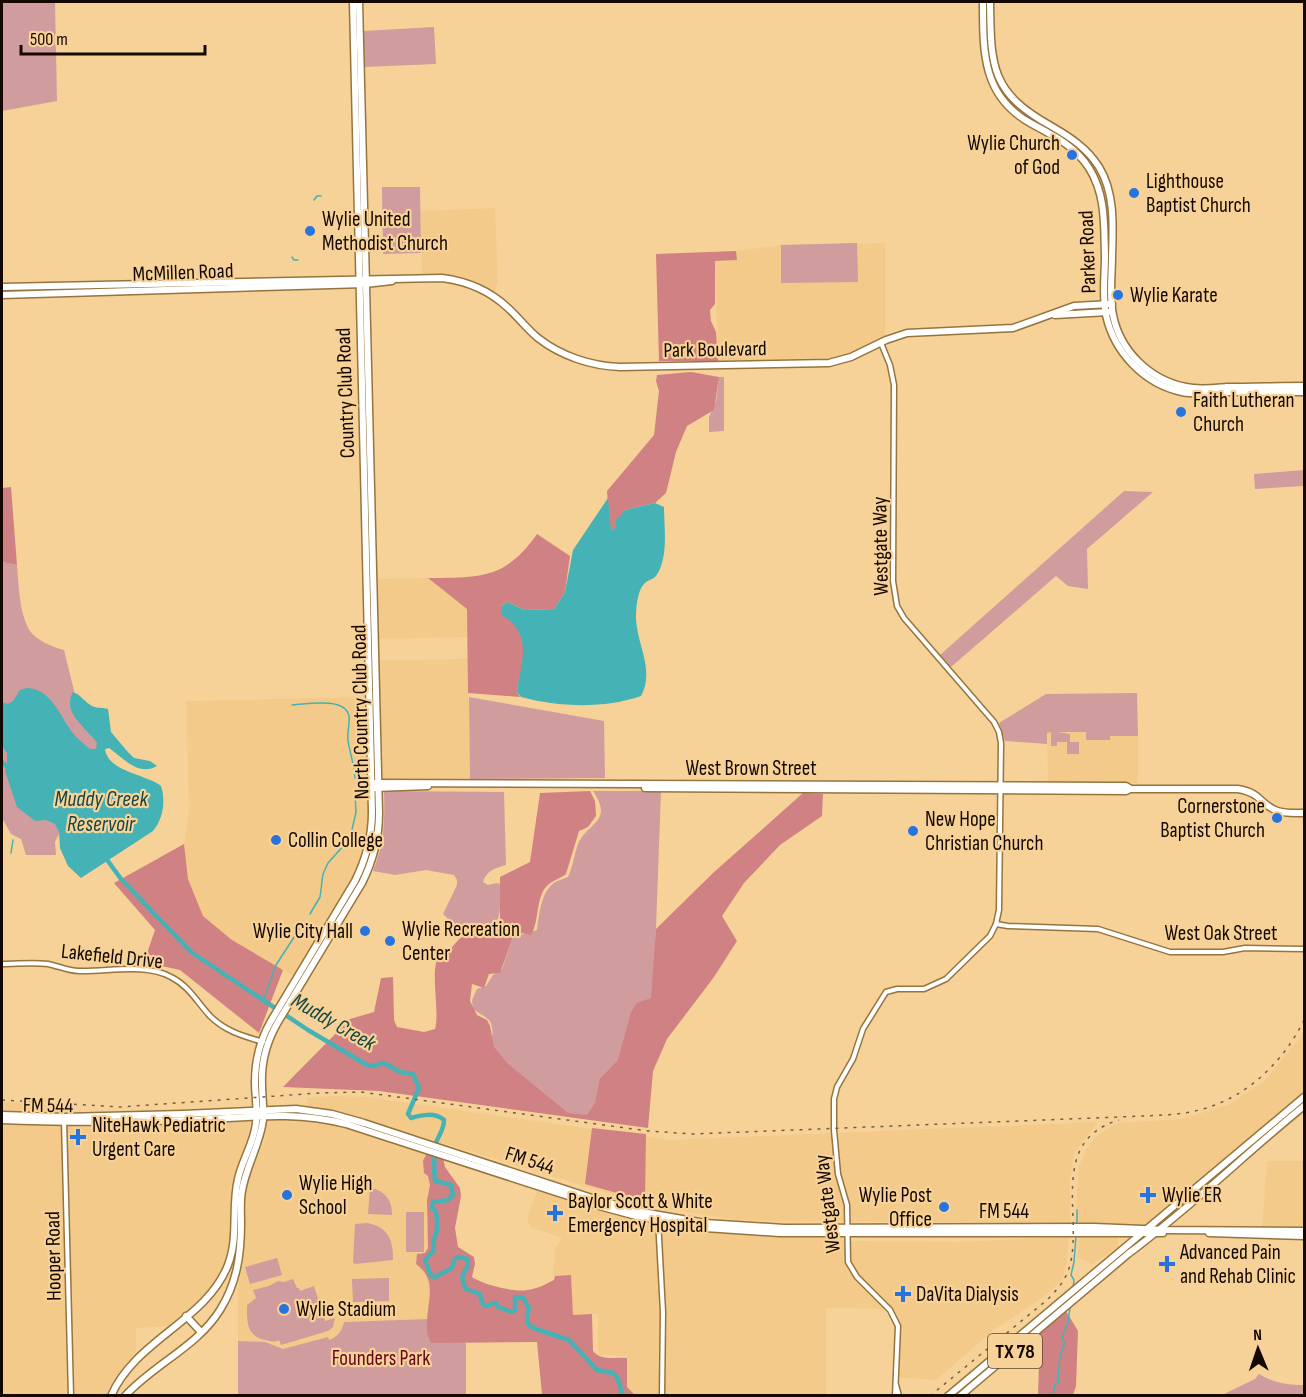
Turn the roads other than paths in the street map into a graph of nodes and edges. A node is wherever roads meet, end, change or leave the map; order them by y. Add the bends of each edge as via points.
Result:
1 (353, 2) edge
2 (359, 2) edge
3 (983, 2) edge
4 (990, 2) edge
5 (360, 211) junction
6 (362, 281) junction
7 (2, 287) edge
8 (2, 295) edge
9 (1109, 308) junction
10 (881, 342) junction
11 (1305, 386) edge
12 (1305, 392) edge
13 (366, 428) joint
14 (442, 783) junction
15 (375, 785) junction
16 (429, 786) junction
17 (776, 786) dead end
18 (729, 787) junction
19 (836, 787) junction
20 (1001, 788) junction
21 (758, 789) junction
22 (1305, 813) edge
23 (996, 924) junction
24 (1305, 948) edge
25 (2, 964) edge
26 (265, 1042) junction
27 (1305, 1097) edge
28 (1305, 1106) edge
29 (260, 1113) junction
30 (2, 1115) edge
31 (35, 1116) junction
32 (2, 1120) edge
33 (64, 1120) junction
34 (15, 1121) junction
35 (1208, 1184) junction
36 (659, 1218) junction
37 (1162, 1229) junction
38 (238, 1231) junction
39 (846, 1231) junction
40 (1037, 1231) junction
41 (1146, 1231) junction
42 (1305, 1231) edge
43 (1128, 1233) junction
44 (1305, 1236) edge
45 (1134, 1240) junction
46 (1101, 1272) junction
47 (219, 1282) junction
48 (232, 1289) junction
49 (186, 1316) junction
50 (201, 1332) junction
51 (959, 1394) edge
52 (71, 1395) edge
53 (111, 1395) edge
54 (125, 1395) edge
55 (662, 1395) edge
56 (897, 1395) edge
57 (948, 1395) edge

1 - 5 main road, Country Club Road
2 - 5 main road, Country Club Road
3 - 9 main road, Parker Road via 986,61 995,89 1020,116 1069,146 1096,182 1103,206
4 - 9 main road, Parker Road via 992,61 1003,87 1028,112 1083,148 1104,177 1113,223
5 - 6 main road, Country Club Road
6 - 7 main road, McMillen Road
6 - 8 main road, McMillen Road
6 - 10 main road, Park Boulevard via 447,278 479,288 505,305 542,340 573,358 608,366 829,363 855,356
6 - 13 main road, Country Club Road
9 - 10 main road, Park Boulevard via 1074,306 1013,328 913,332
9 - 11 main road, Parker Road via 1131,354 1144,367 1175,384 1195,388
9 - 12 main road, Parker Road via 1112,334 1127,359 1165,386 1195,393
10 - 20 street, Westgate Way via 894,385 893,581 897,606 994,722 1001,743
13 - 15 main road, North Country Club Road
14 - 15 main road, West Brown Street
14 - 16 main road
14 - 18 main road, West Brown Street
15 - 16 main road, West Brown Street
15 - 26 main road, North Country Club Road via 378,835 364,872
16 - 18 main road, West Brown Street
17 - 21 main road
18 - 19 main road, West Brown Street
18 - 21 main road, West Brown Street
19 - 20 main road, West Brown Street
19 - 21 main road, West Brown Street
20 - 22 main road, West Brown Street via 1238,789 1251,791 1279,812
20 - 23 street, Westgate Way
23 - 24 street, West Oak Street via 1098,929 1170,952
23 - 39 street, Westgate Way via 990,936 942,982 924,989 888,991 863,1029 834,1099 837,1167 846,1198
25 - 26 street, Lakefield Drive via 50,964 78,971 156,971 181,982 223,1027
26 - 29 main road, North Country Club Road via 256,1068
27 - 35 main road, TX 78 via 1230,1158
28 - 35 main road, TX 78
29 - 33 main road, FM 544 / FM 544
29 - 36 main road, FM 544 / FM 544 via 311,1110 332,1114 536,1183
29 - 38 main road, North Country Club Road via 251,1153 242,1166
30 - 31 main road, FM 544 / FM 544
31 - 33 main road, FM 544 / FM 544
31 - 34 main road
32 - 34 main road, FM 544 / FM 544
33 - 34 main road, FM 544 / FM 544
33 - 52 street, Hooper Road
35 - 37 main road, TX 78
35 - 41 main road, TX 78
36 - 39 main road, FM 544 / FM 544 via 759,1230
36 - 55 street
37 - 41 main road, FM 544 / FM 544
37 - 42 main road
37 - 44 main road
37 - 46 main road, TX 78
38 - 47 main road
38 - 48 main road via 240,1261
39 - 40 main road, FM 544 / FM 544
39 - 56 street, Westgate Way via 852,1269 896,1319
40 - 41 main road, FM 544 / FM 544
40 - 43 main road, FM 544 / FM 544
41 - 43 main road, FM 544 / FM 544
41 - 45 main road, TX 78
43 - 45 main road
45 - 46 main road, TX 78
46 - 51 main road, TX 78
47 - 48 main road
47 - 49 main road
48 - 50 main road via 220,1311
49 - 50 main road
49 - 53 main road via 135,1359
50 - 54 main road
51 - 57 main road, TX 78

